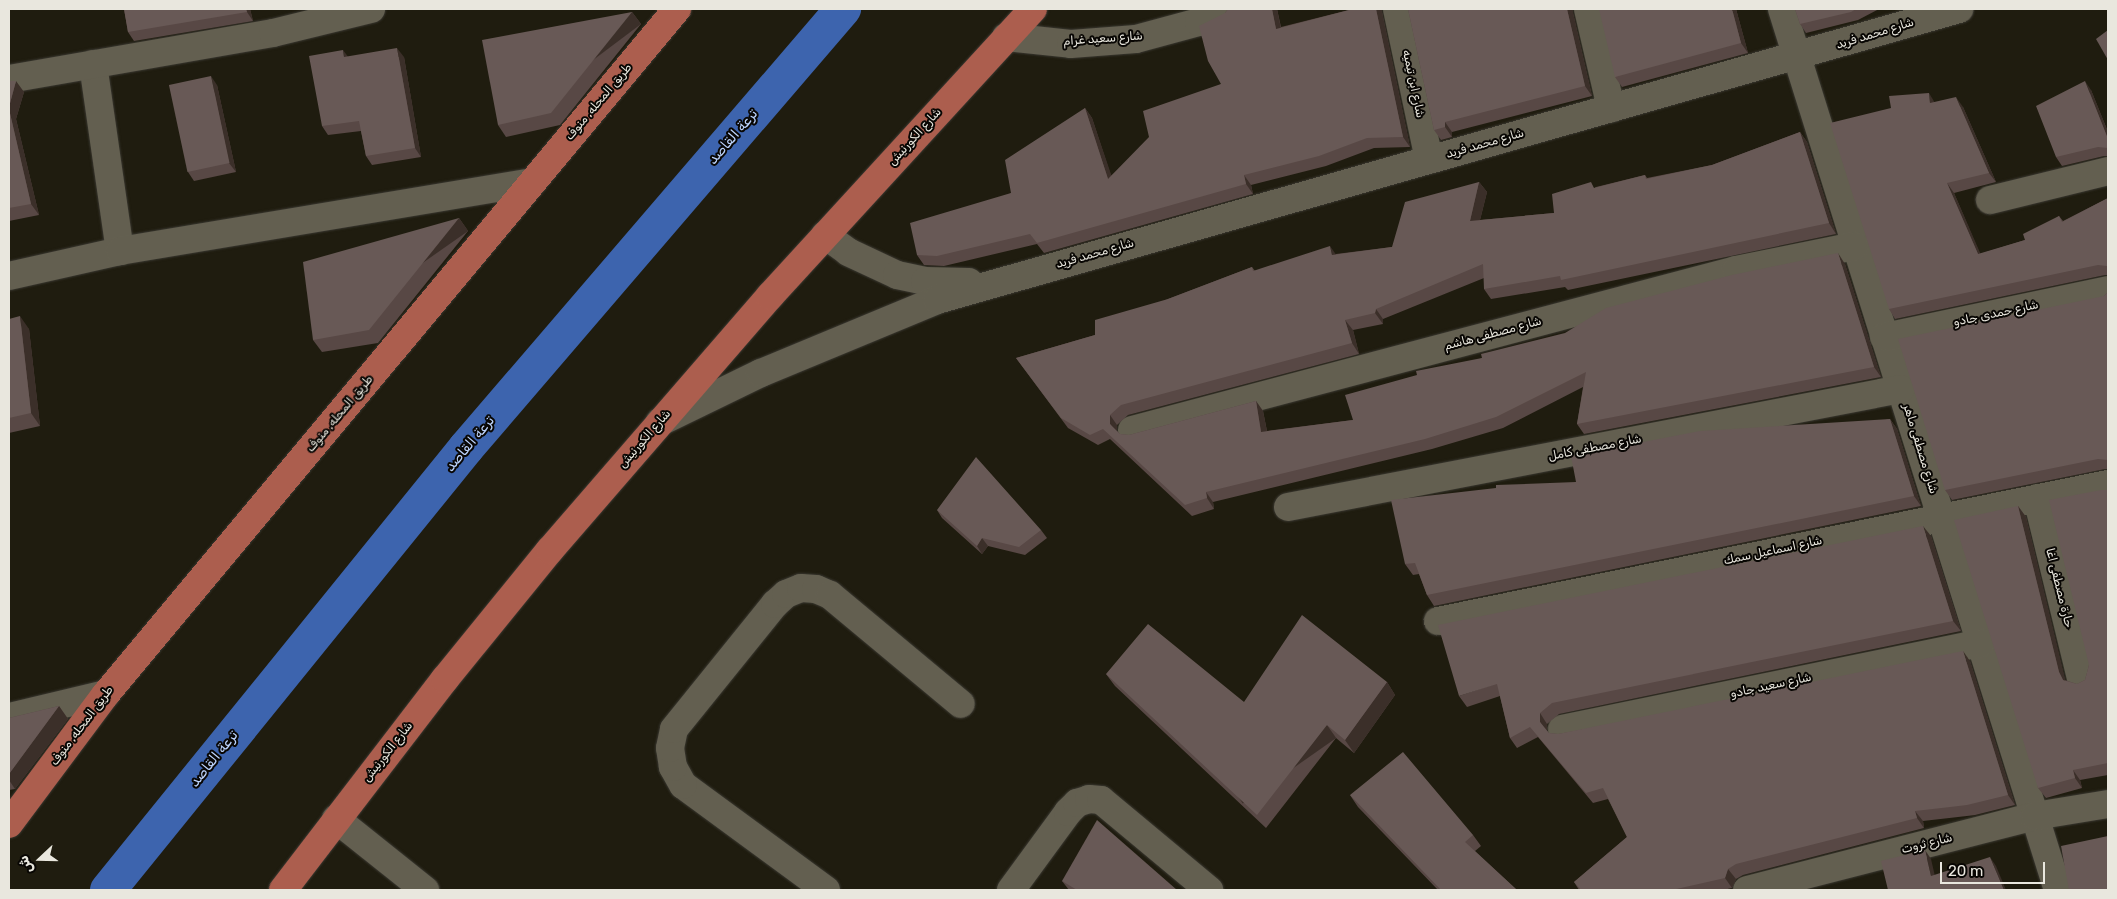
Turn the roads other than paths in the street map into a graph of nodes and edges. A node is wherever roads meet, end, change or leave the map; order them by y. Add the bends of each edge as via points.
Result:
1 (371, 9) edge
2 (677, 9) edge
3 (1033, 9) edge
4 (1225, 9) edge
5 (1396, 9) edge
6 (1588, 9) edge
7 (1782, 9) edge
8 (1960, 9) edge
9 (1006, 37) junction
10 (1797, 57) junction
11 (93, 64) junction
12 (9, 79) edge
13 (1611, 108) junction
14 (1429, 160) junction
15 (2108, 171) edge
16 (532, 182) junction
17 (1990, 200) dead end
18 (825, 236) junction
19 (1855, 246) junction
20 (120, 251) junction
21 (9, 276) edge
22 (1010, 278) junction
23 (2108, 290) edge
24 (1884, 337) junction
25 (1901, 389) junction
26 (658, 423) junction
27 (1132, 430) dead end
28 (2108, 484) edge
29 (2037, 498) junction
30 (1288, 507) dead end
31 (1941, 516) junction
32 (1438, 620) dead end
33 (1981, 643) junction
34 (2081, 679) dead end
35 (106, 694) junction
36 (961, 704) dead end
37 (9, 716) edge
38 (1562, 728) dead end
39 (2108, 804) edge
40 (2035, 816) junction
41 (336, 819) junction
42 (9, 824) edge
43 (283, 890) edge
44 (425, 890) edge
45 (826, 890) edge
46 (1011, 890) edge
47 (1209, 890) edge
48 (1747, 890) edge
49 (2058, 890) edge

1 - 11 street via 273,33
2 - 16 main road, طريق المحله, منوف
3 - 9 main road, شارع الكورنيش
4 - 9 street, شارع سعيد غرام via 1199,22 1136,39 1071,44
5 - 14 street, شارع ابن تيميه
6 - 13 street
7 - 10 street, شارع مصطفى ماهر
8 - 10 street, شارع محمد فريد
9 - 18 main road, شارع الكورنيش
10 - 13 street, شارع محمد فريد
10 - 19 street, شارع مصطفى ماهر
11 - 12 street
11 - 20 street
13 - 14 street, شارع محمد فريد
14 - 22 street, شارع محمد فريد
15 - 17 street
16 - 20 street
16 - 35 main road, طريق المحله, منوف
18 - 22 street, شارع محمد فريد via 864,261 897,275 953,283
18 - 26 main road, شارع الكورنيش
19 - 24 street, شارع مصطفى ماهر
19 - 27 street, شارع مصطفى هاشم via 1736,270
20 - 21 street
22 - 26 street, شارع محمد فريد via 937,300 866,328 761,373
23 - 24 street, شارع حمدى جادو
24 - 25 street, شارع مصطفى ماهر
25 - 30 street, شارع مصطفى كامل
25 - 31 street, شارع مصطفى ماهر
26 - 41 main road, شارع الكورنيش via 444,679
28 - 29 street, شارع اسماعيل سمك
29 - 31 street, شارع اسماعيل سمك
29 - 34 street, حارة مصطفى اغا
31 - 32 street, شارع اسماعيل سمك
31 - 33 street, شارع مصطفى ماهر
33 - 38 street, شارع سعيد جادو
33 - 40 street, شارع مصطفى ماهر
35 - 37 street
35 - 42 main road, طريق المحله, منوف
36 - 45 street via 830,595 816,589 801,588 774,604 674,729 670,748 673,767 683,785
39 - 40 street, شارع ثروت
40 - 48 street, شارع ثروت
40 - 49 street, شارع مصطفى ماهر
41 - 43 main road, شارع الكورنيش
41 - 44 street
46 - 47 street via 1068,812 1077,803 1089,799 1100,800

